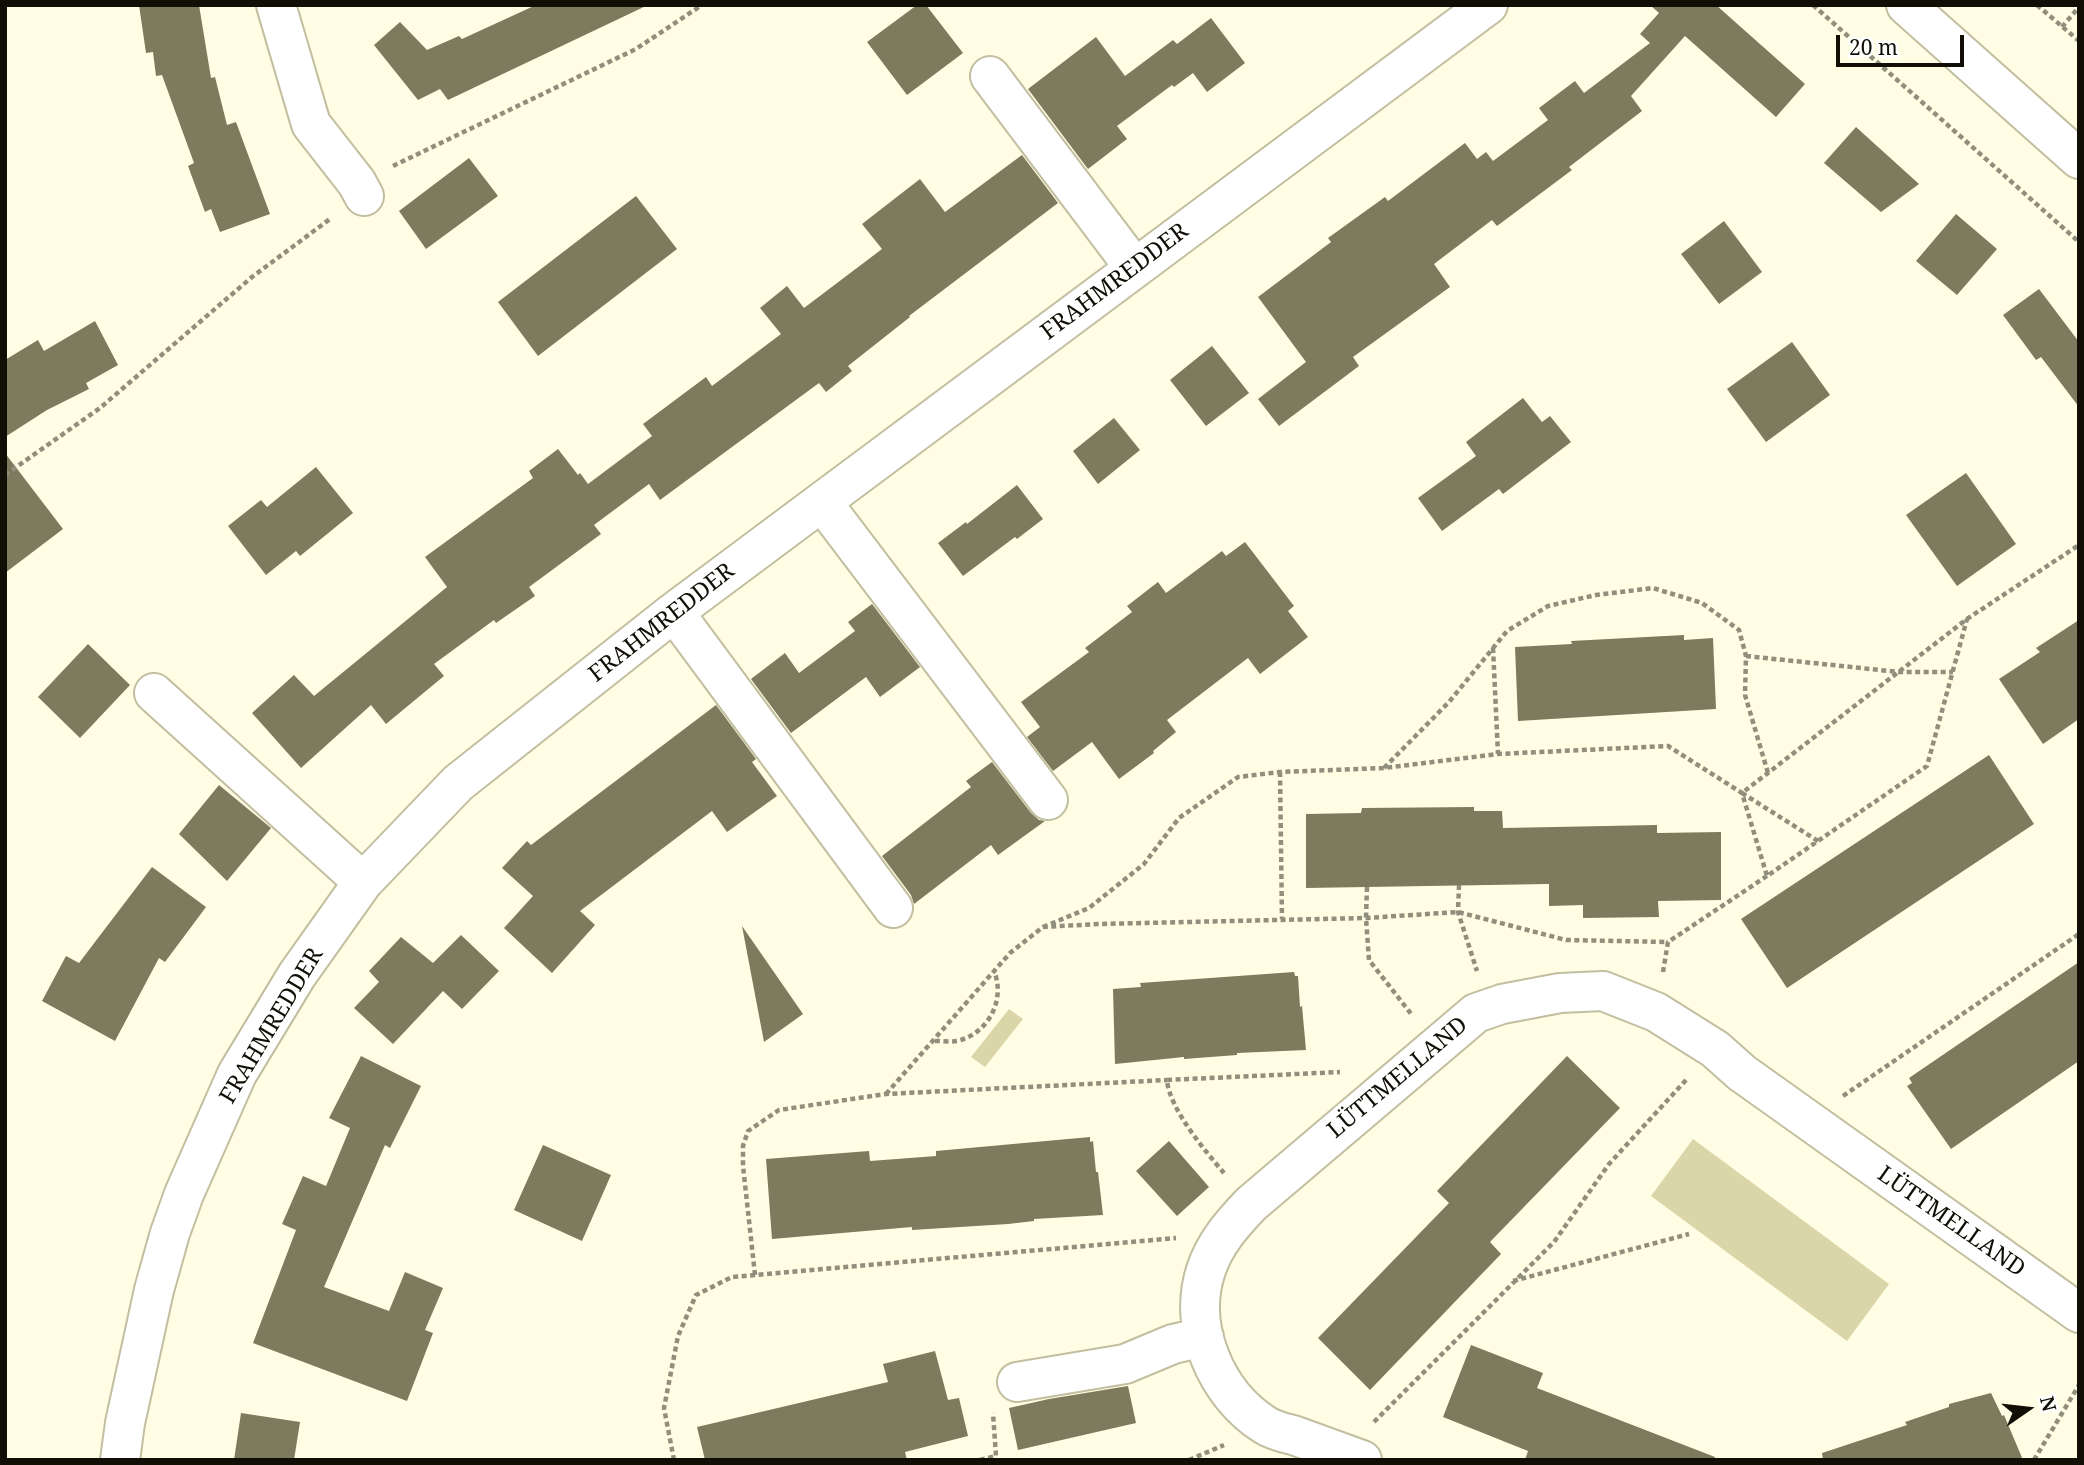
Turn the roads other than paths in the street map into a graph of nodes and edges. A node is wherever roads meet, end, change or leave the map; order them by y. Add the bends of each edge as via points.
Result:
1 (276, 5) edge
2 (1488, 5) edge
3 (1906, 5) edge
4 (990, 76) dead end
5 (2079, 159) edge
6 (364, 196) dead end
7 (1134, 267) junction
8 (822, 502) junction
9 (674, 612) junction
10 (154, 693) dead end
11 (1048, 800) dead end
12 (363, 882) junction
13 (893, 908) dead end
14 (2079, 1313) edge
15 (1204, 1337) junction
16 (1017, 1382) road end
17 (1352, 1456) edge
18 (120, 1460) edge

1 - 6 street via 311,124
2 - 7 street, FRAHMREDDER
3 - 5 street
4 - 7 street
7 - 8 street, FRAHMREDDER
8 - 9 street, FRAHMREDDER
8 - 11 street
9 - 12 street, FRAHMREDDER via 458,783
9 - 13 street
10 - 12 street
12 - 18 street, FRAHMREDDER via 237,1074 184,1194 154,1290
14 - 15 street, LÜTTMELLAND via 1742,1073 1716,1049 1656,1012 1602,990 1560,993 1476,1013 1251,1203 1223,1234 1206,1271 1200,1308
15 - 16 street via 1125,1364
15 - 17 street, LÜTTMELLAND via 1217,1377 1239,1405 1267,1427

